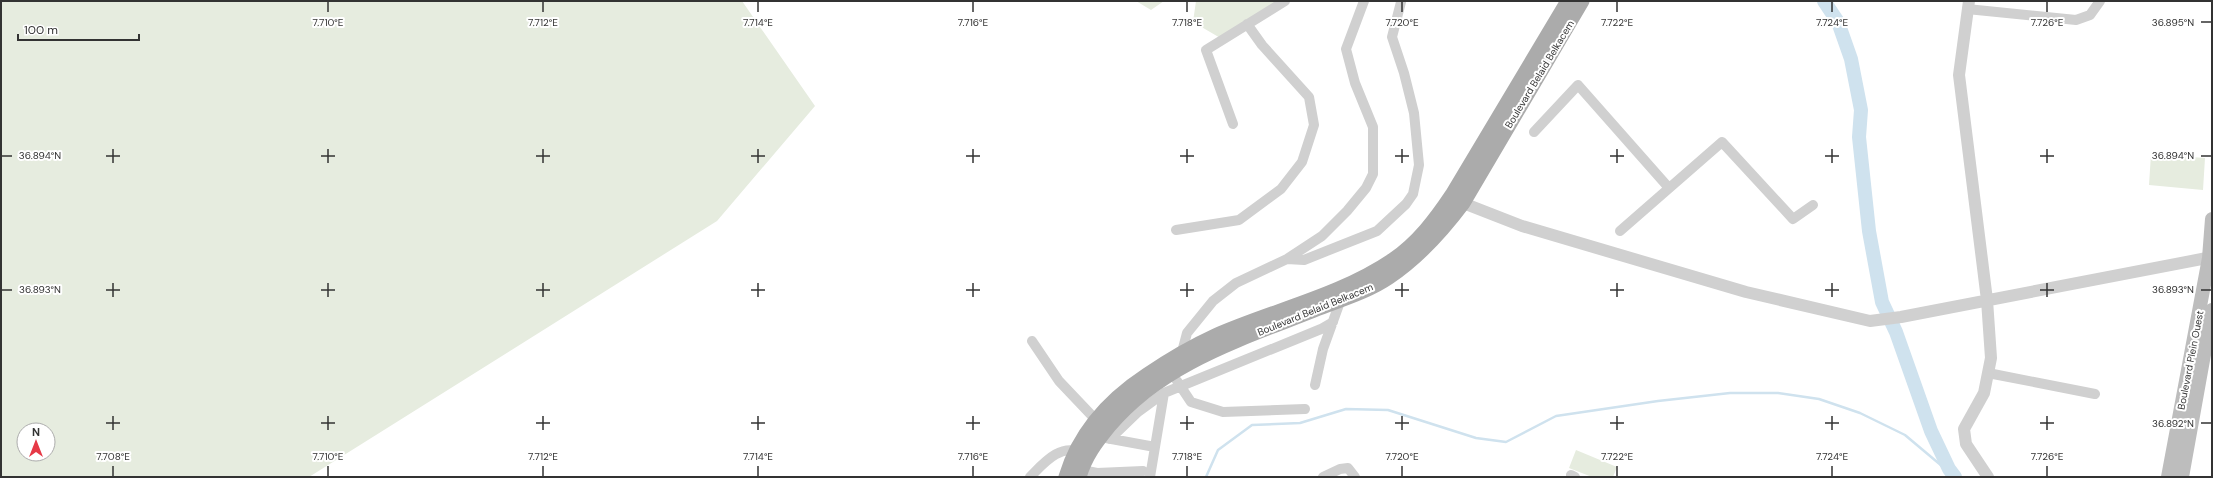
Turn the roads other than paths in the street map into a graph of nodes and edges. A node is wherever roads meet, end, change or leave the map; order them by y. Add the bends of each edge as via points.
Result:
1 (1285, 1) edge
2 (1364, 1) edge
3 (1401, 1) edge
4 (1568, 1) edge
5 (1582, 1) edge
6 (2100, 1) edge
7 (1968, 5) edge
8 (1247, 24) junction
9 (1233, 124) dead end
10 (1534, 132) dead end
11 (1669, 188) junction
12 (1463, 203) junction
13 (1813, 205) dead end
14 (2212, 219) edge
15 (1176, 230) dead end
16 (1620, 231) dead end
17 (2211, 257) edge
18 (1287, 259) junction
19 (1341, 300) junction
20 (1987, 300) junction
21 (2212, 310) edge
22 (1333, 322) junction
23 (1032, 341) dead end
24 (1182, 352) junction
25 (1173, 372) junction
26 (1988, 373) junction
27 (1315, 386) dead end
28 (1180, 387) junction
29 (1164, 393) junction
30 (2095, 394) dead end
31 (1305, 409) dead end
32 (1096, 420) junction
33 (1105, 438) junction
34 (1155, 447) junction
35 (1081, 453) junction
36 (1074, 473) edge
37 (1147, 474) edge
38 (1030, 477) edge
39 (1323, 477) edge
40 (1355, 477) edge
41 (1988, 477) edge
42 (2168, 477) edge
43 (2182, 477) edge

1 - 8 street
2 - 18 street via 1346,49 1354,83 1373,127 1373,174 1366,188 1347,212 1322,236
3 - 18 street via 1392,37 1414,113 1419,165 1413,194 1377,231 1304,260
4 - 24 main road, Boulevard Belaid Belkacem via 1452,195 1435,221 1415,241 1395,259 1350,283 1216,335
5 - 12 main road, Boulevard Belaid Belkacem
6 - 7 street via 2090,15 2076,20
7 - 20 street via 1959,75
8 - 9 street via 1206,50
8 - 15 street via 1262,45 1309,97 1314,125 1302,162 1281,189 1238,220
10 - 11 street via 1578,85
11 - 13 street via 1722,142 1793,219
11 - 16 street
12 - 19 main road, Boulevard Belaid Belkacem via 1445,228 1404,267 1388,278
12 - 20 street via 1522,226 1746,292 1870,321
14 - 17 main road, Boulevard Plein Ouest
17 - 20 street
17 - 42 main road, Boulevard Plein Ouest
18 - 24 street via 1236,283 1213,301 1187,333
19 - 22 street
19 - 25 main road, Boulevard Belaid Belkacem via 1223,346
20 - 26 street via 1991,358
21 - 43 main road, Boulevard Plein Ouest
22 - 27 street via 1323,349
22 - 28 street
23 - 32 street via 1059,381
24 - 32 main road, Boulevard Belaid Belkacem via 1123,392
25 - 28 street
25 - 33 main road, Boulevard Belaid Belkacem via 1133,400
26 - 30 street
26 - 41 street via 1984,393 1964,429 1966,444
28 - 29 street
28 - 31 street via 1192,402 1223,412
29 - 33 street
29 - 34 street
32 - 35 main road, Boulevard Belaid Belkacem
33 - 34 street
33 - 35 main road, Boulevard Belaid Belkacem
34 - 37 street
35 - 36 main road, Boulevard Belaid Belkacem
35 - 38 street via 1059,452
36 - 37 street
39 - 40 street via 1348,468

